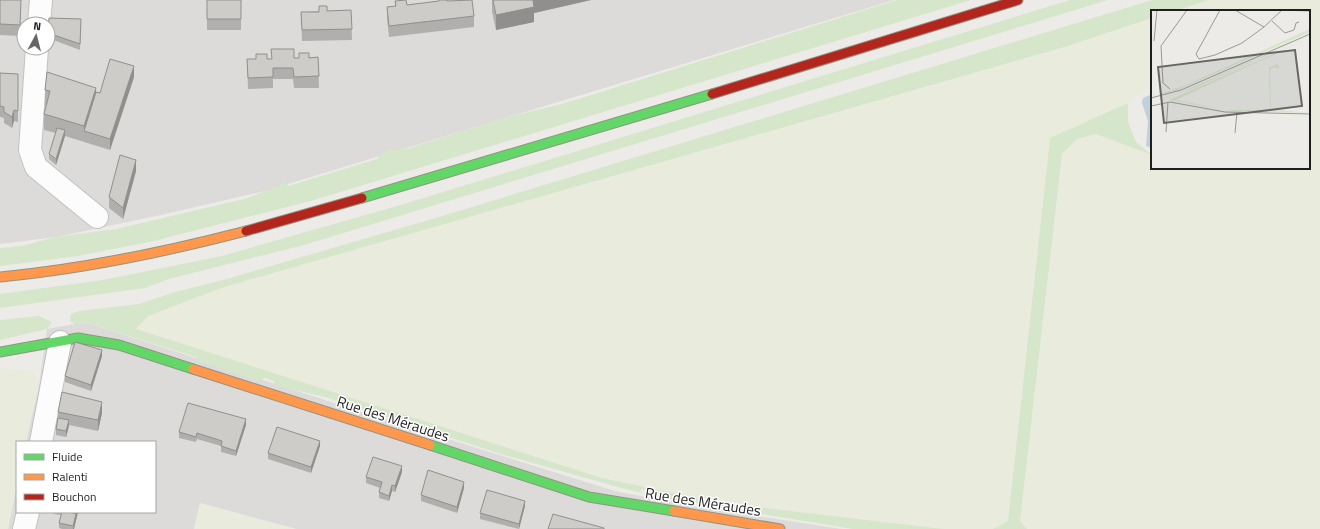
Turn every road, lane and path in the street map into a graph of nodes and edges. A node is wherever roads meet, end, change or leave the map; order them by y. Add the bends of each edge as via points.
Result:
1 (41, 0) edge
2 (1018, 0) edge
3 (40, 16) edge
4 (36, 56) edge
5 (97, 217) dead end
6 (0, 277) edge
7 (60, 342) junction
8 (0, 352) edge
9 (41, 441) edge
10 (28, 513) edge
11 (24, 529) edge
12 (780, 529) edge

1 - 3 street
2 - 6 main road via 576,136 195,246 89,267
4 - 5 street via 30,150 36,167
7 - 8 main road, Rue des Méraudes
7 - 9 street
7 - 12 main road, Rue des Méraudes via 78,338 119,345 589,497
10 - 11 street

